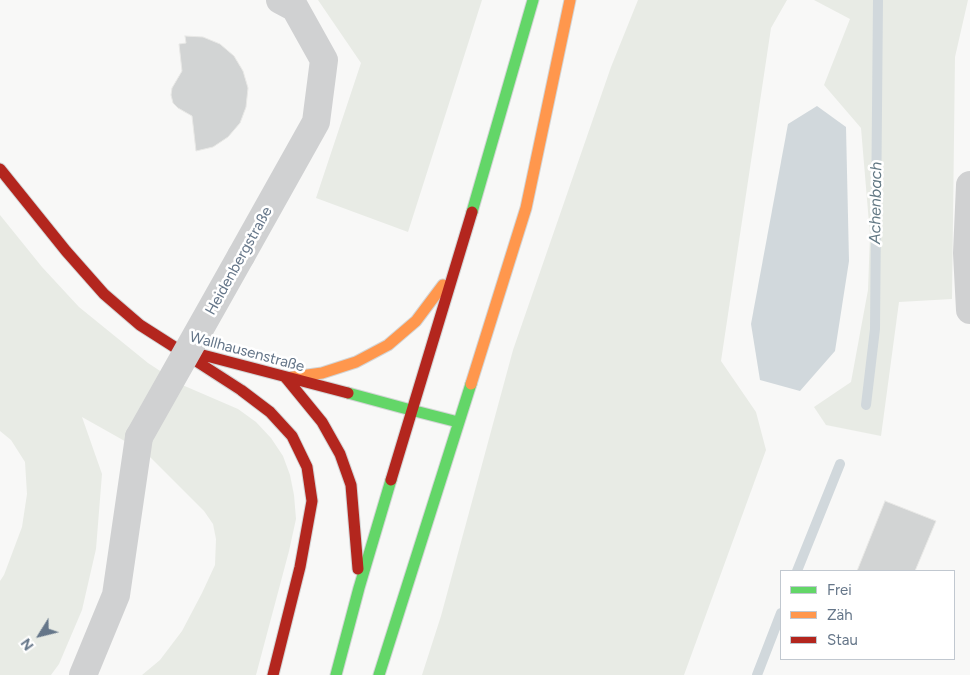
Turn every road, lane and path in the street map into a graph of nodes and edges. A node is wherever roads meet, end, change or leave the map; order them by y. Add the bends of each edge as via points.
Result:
1 (280, 0) edge
2 (533, 0) edge
3 (570, 0) edge
4 (0, 169) edge
5 (970, 185) edge
6 (458, 262) junction
7 (970, 310) edge
8 (176, 348) junction
9 (286, 378) junction
10 (411, 410) junction
11 (458, 422) junction
12 (359, 588) junction
13 (83, 675) edge
14 (273, 675) edge
15 (336, 675) edge
16 (379, 675) edge

1 - 13 street, Heidenbergstraße, bridge via 294,8 324,60 316,122 139,437 116,595
2 - 6 main road
3 - 11 main road via 526,208
4 - 8 main road, Wallhausenstraße via 104,294 140,325
5 - 7 street via 967,253
6 - 9 main road via 416,321 388,344 356,362 322,373
6 - 10 main road
8 - 9 main road, Wallhausenstraße
8 - 14 main road via 270,412 292,436 307,466 312,501 300,567
9 - 10 main road, Wallhausenstraße
9 - 12 main road via 322,422 340,454 350,485 355,520
10 - 11 main road, Wallhausenstraße
10 - 12 main road
11 - 16 main road
12 - 15 main road

